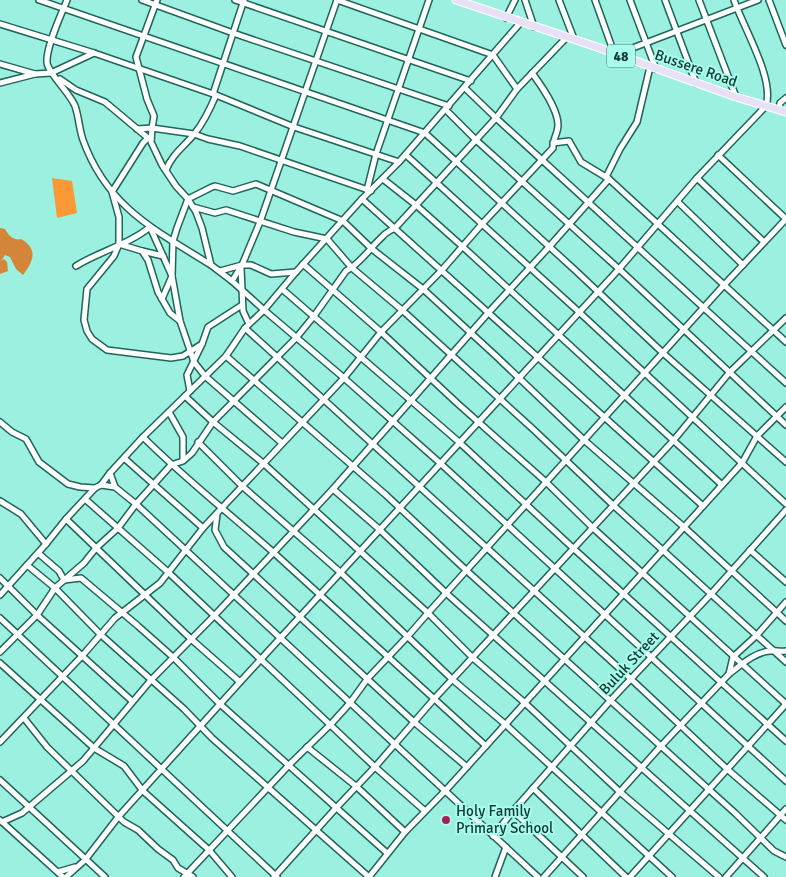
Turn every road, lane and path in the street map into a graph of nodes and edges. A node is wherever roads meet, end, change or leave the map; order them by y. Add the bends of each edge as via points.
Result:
1 (39, 0) edge
2 (67, 0) edge
3 (142, 0) edge
4 (235, 0) edge
5 (337, 0) edge
6 (429, 0) edge
7 (456, 0) edge
8 (516, 0) edge
9 (525, 0) edge
10 (559, 0) edge
11 (595, 0) edge
12 (630, 0) edge
13 (665, 0) edge
14 (699, 0) edge
15 (734, 0) edge
16 (758, 0) edge
17 (769, 0) edge
18 (243, 1) edge
19 (156, 2) edge
20 (64, 8) junction
21 (736, 8) junction
22 (506, 18) junction
23 (706, 20) junction
24 (522, 22) junction
25 (0, 24) edge
26 (534, 26) junction
27 (419, 28) junction
28 (326, 31) junction
29 (677, 31) junction
30 (233, 33) junction
31 (143, 35) junction
32 (570, 38) junction
33 (52, 40) junction
34 (645, 42) junction
35 (786, 45) edge
36 (94, 53) junction
37 (616, 54) junction
38 (493, 55) junction
39 (409, 59) junction
40 (316, 62) junction
41 (0, 64) edge
42 (223, 64) junction
43 (653, 68) junction
44 (139, 69) junction
45 (51, 73) junction
46 (532, 73) junction
47 (35, 74) junction
48 (471, 81) junction
49 (0, 83) edge
50 (696, 83) junction
51 (465, 88) junction
52 (517, 88) junction
53 (398, 90) junction
54 (305, 92) junction
55 (214, 95) junction
56 (736, 97) junction
57 (786, 98) edge
58 (766, 106) junction
59 (448, 108) junction
60 (782, 111) edge
61 (496, 118) junction
62 (388, 120) junction
63 (294, 127) junction
64 (152, 128) junction
65 (137, 129) junction
66 (425, 133) junction
67 (194, 134) junction
68 (149, 139) junction
69 (476, 140) junction
70 (553, 143) junction
71 (376, 154) junction
72 (406, 155) junction
73 (718, 155) junction
74 (281, 160) junction
75 (543, 160) junction
76 (399, 162) junction
77 (456, 162) junction
78 (166, 170) junction
79 (607, 178) junction
80 (697, 178) junction
81 (383, 179) junction
82 (522, 182) junction
83 (436, 184) junction
84 (270, 190) junction
85 (369, 190) junction
86 (112, 192) junction
87 (188, 199) junction
88 (362, 199) junction
89 (589, 202) junction
90 (678, 202) junction
91 (502, 204) junction
92 (416, 205) junction
93 (193, 206) junction
94 (786, 219) edge
95 (343, 220) junction
96 (260, 222) junction
97 (482, 224) junction
98 (570, 224) junction
99 (657, 225) junction
100 (150, 227) junction
101 (396, 228) junction
102 (327, 238) junction
103 (173, 242) junction
104 (764, 242) junction
105 (119, 244) junction
106 (463, 247) junction
107 (549, 247) junction
108 (638, 247) junction
109 (372, 249) junction
110 (142, 251) junction
111 (163, 256) junction
112 (303, 264) junction
113 (242, 265) junction
114 (743, 265) junction
115 (76, 266) dead end
116 (530, 267) junction
117 (352, 268) junction
118 (619, 269) junction
119 (442, 270) junction
120 (220, 271) junction
121 (296, 272) junction
122 (172, 276) junction
123 (232, 281) junction
124 (724, 285) junction
125 (282, 289) junction
126 (242, 290) junction
127 (332, 290) junction
128 (423, 290) junction
129 (509, 290) junction
130 (598, 291) junction
131 (162, 299) junction
132 (242, 305) junction
133 (704, 308) junction
134 (264, 310) junction
135 (402, 310) junction
136 (489, 312) junction
137 (579, 312) junction
138 (314, 316) junction
139 (786, 318) edge
140 (180, 321) junction
141 (247, 326) junction
142 (684, 330) junction
143 (774, 330) junction
144 (382, 332) junction
145 (471, 333) junction
146 (558, 335) junction
147 (296, 338) junction
148 (786, 342) edge
149 (202, 344) junction
150 (751, 351) junction
151 (190, 352) junction
152 (663, 353) junction
153 (451, 355) junction
154 (226, 356) junction
155 (360, 356) junction
156 (539, 357) junction
157 (277, 358) junction
158 (194, 362) junction
159 (645, 373) junction
160 (729, 373) junction
161 (205, 376) junction
162 (344, 378) junction
163 (431, 378) junction
164 (519, 378) junction
165 (255, 380) junction
166 (786, 383) edge
167 (190, 391) junction
168 (711, 395) junction
169 (185, 396) junction
170 (624, 396) junction
171 (499, 398) junction
172 (324, 399) junction
173 (234, 400) junction
174 (411, 400) junction
175 (786, 407) edge
176 (169, 412) junction
177 (692, 417) junction
178 (777, 417) junction
179 (604, 418) junction
180 (303, 421) junction
181 (392, 421) junction
182 (478, 421) junction
183 (0, 422) edge
184 (213, 422) junction
185 (786, 425) edge
186 (757, 436) junction
187 (143, 437) junction
188 (584, 440) junction
189 (673, 441) junction
190 (198, 442) junction
191 (459, 442) junction
192 (282, 443) junction
193 (372, 443) junction
194 (124, 458) junction
195 (567, 459) junction
196 (183, 461) junction
197 (654, 461) junction
198 (786, 462) edge
199 (263, 463) junction
200 (440, 463) junction
201 (742, 463) junction
202 (171, 465) junction
203 (353, 466) junction
204 (110, 473) junction
205 (546, 482) junction
206 (154, 484) junction
207 (633, 484) junction
208 (722, 484) junction
209 (242, 486) junction
210 (98, 487) junction
211 (115, 487) junction
212 (418, 487) junction
213 (333, 489) junction
214 (85, 499) junction
215 (0, 501) edge
216 (136, 504) junction
217 (526, 504) junction
218 (786, 504) edge
219 (613, 505) junction
220 (703, 506) junction
221 (223, 507) junction
222 (399, 508) junction
223 (313, 510) junction
224 (786, 510) edge
225 (217, 514) junction
226 (66, 519) junction
227 (508, 524) junction
228 (684, 527) junction
229 (118, 528) junction
230 (203, 528) junction
231 (593, 528) junction
232 (379, 529) junction
233 (294, 530) junction
234 (46, 544) junction
235 (96, 548) junction
236 (487, 548) junction
237 (574, 549) junction
238 (662, 549) junction
239 (184, 550) junction
240 (750, 550) junction
241 (273, 552) junction
242 (359, 552) junction
243 (38, 553) junction
244 (27, 565) junction
245 (554, 570) junction
246 (467, 571) junction
247 (168, 572) junction
248 (340, 572) junction
249 (642, 572) junction
250 (732, 572) junction
251 (252, 574) junction
252 (0, 578) edge
253 (64, 580) junction
254 (786, 582) edge
255 (7, 588) junction
256 (55, 588) junction
257 (535, 591) junction
258 (446, 593) junction
259 (624, 593) junction
260 (711, 594) junction
261 (146, 595) junction
262 (233, 595) junction
263 (320, 595) junction
264 (0, 596) edge
265 (786, 602) edge
266 (122, 612) junction
267 (428, 613) junction
268 (514, 613) junction
269 (777, 613) junction
270 (37, 615) junction
271 (604, 615) junction
272 (214, 616) junction
273 (690, 616) junction
274 (299, 617) junction
275 (0, 618) edge
276 (786, 621) edge
277 (19, 634) junction
278 (100, 634) junction
279 (757, 635) junction
280 (408, 636) junction
281 (494, 636) junction
282 (584, 636) junction
283 (671, 636) junction
284 (280, 638) junction
285 (191, 639) junction
286 (772, 650) junction
287 (786, 651) edge
288 (0, 652) edge
289 (82, 656) junction
290 (388, 656) junction
291 (733, 657) junction
292 (174, 658) junction
293 (473, 658) junction
294 (565, 658) junction
295 (651, 658) junction
296 (261, 659) junction
297 (786, 662) edge
298 (0, 663) edge
299 (742, 665) junction
300 (728, 674) junction
301 (62, 677) junction
302 (368, 678) junction
303 (632, 679) junction
304 (151, 680) junction
305 (454, 680) junction
306 (545, 681) junction
307 (722, 681) junction
308 (240, 682) junction
309 (434, 699) junction
310 (40, 700) junction
311 (132, 701) junction
312 (610, 701) junction
313 (350, 702) junction
314 (525, 703) junction
315 (220, 704) junction
316 (701, 704) junction
317 (786, 704) edge
318 (24, 718) junction
319 (414, 722) junction
320 (114, 724) junction
321 (330, 724) junction
322 (505, 724) junction
323 (591, 724) junction
324 (768, 724) junction
325 (681, 725) junction
326 (200, 726) junction
327 (786, 741) edge
328 (0, 742) edge
329 (395, 744) junction
330 (486, 746) junction
331 (571, 746) junction
332 (748, 746) junction
333 (307, 747) junction
334 (660, 747) junction
335 (94, 748) junction
336 (290, 764) junction
337 (375, 767) junction
338 (467, 767) junction
339 (551, 767) junction
340 (642, 769) junction
341 (727, 769) junction
342 (161, 770) junction
343 (72, 772) junction
344 (0, 780) edge
345 (786, 781) edge
346 (356, 787) junction
347 (268, 788) junction
348 (533, 788) junction
349 (446, 790) junction
350 (708, 790) junction
351 (143, 791) junction
352 (620, 792) junction
353 (29, 807) junction
354 (336, 808) junction
355 (786, 809) edge
356 (424, 811) junction
357 (513, 811) junction
358 (690, 811) junction
359 (602, 812) junction
360 (781, 815) junction
361 (119, 816) junction
362 (786, 820) edge
363 (1, 821) edge
364 (228, 830) junction
365 (316, 830) junction
366 (405, 832) junction
367 (669, 834) junction
368 (582, 835) junction
369 (494, 836) junction
370 (761, 837) junction
371 (506, 847) junction
372 (208, 850) junction
373 (387, 853) junction
374 (650, 856) junction
375 (562, 857) junction
376 (786, 857) edge
377 (742, 859) junction
378 (85, 860) junction
379 (76, 866) junction
380 (58, 872) junction
381 (189, 876) edge
382 (276, 876) edge
383 (65, 877) edge
384 (105, 877) edge
385 (232, 877) edge
386 (495, 877) edge
387 (538, 877) edge
388 (544, 877) edge
389 (583, 877) edge
390 (626, 877) edge
391 (630, 877) edge
392 (672, 877) edge
393 (719, 877) edge
394 (726, 877) edge
395 (764, 877) edge

1 - 20 street
2 - 20 street
3 - 19 street
4 - 18 street
5 - 27 street
5 - 28 street
6 - 27 street
7 - 22 main road, Bussere Road / 48
8 - 22 street
9 - 26 street
10 - 32 street
11 - 37 street
12 - 34 street
13 - 29 street
14 - 23 street
15 - 21 street
16 - 21 street
17 - 35 street
18 - 28 street
18 - 30 street
19 - 30 street
19 - 31 street
20 - 31 street
20 - 33 street
21 - 23 street
21 - 58 street via 761,65 768,94
22 - 24 main road, Bussere Road / 48
23 - 29 street
23 - 56 street
24 - 26 main road, Bussere Road / 48
24 - 38 street
25 - 33 street
26 - 32 main road, Bussere Road / 48
27 - 38 street
27 - 39 street
28 - 39 street
28 - 40 street
29 - 34 street
29 - 50 street
30 - 40 street
30 - 42 street
31 - 42 street
31 - 44 street via 136,57
32 - 37 main road, Bussere Road / 48
32 - 46 street
33 - 36 street
33 - 45 street via 47,60
34 - 37 street
34 - 43 street
36 - 44 street
36 - 45 street
37 - 43 main road, Bussere Road / 48
38 - 48 street
38 - 52 street
39 - 48 street
39 - 53 street
40 - 53 street
40 - 54 street
41 - 47 street
42 - 54 street
42 - 55 street
43 - 50 main road, Bussere Road / 48
43 - 79 street via 637,122
44 - 55 street
44 - 64 street via 154,116
45 - 47 street
45 - 65 street via 70,87 105,102
45 - 86 street via 75,106 83,140
46 - 52 street
46 - 70 street via 558,123
47 - 49 street
48 - 51 street
50 - 56 main road, Bussere Road / 48
51 - 59 street
51 - 61 street
52 - 61 street
53 - 59 street
53 - 62 street
54 - 62 street
54 - 63 street
55 - 63 street
55 - 67 street via 208,114
56 - 58 main road, Bussere Road / 48
57 - 60 street via 780,103
58 - 60 main road, Bussere Road / 48
58 - 73 street
59 - 66 street
59 - 69 street
61 - 69 street
61 - 75 street
62 - 66 street
62 - 71 street
63 - 71 street
63 - 74 street
64 - 65 street
64 - 67 street
64 - 68 street
65 - 68 street
66 - 72 street
66 - 77 street
67 - 74 street
67 - 78 street
68 - 78 street
68 - 86 street
69 - 77 street
69 - 82 street
70 - 75 street via 554,148
70 - 79 street via 569,141 581,162
71 - 76 street
71 - 85 street
72 - 76 street
72 - 83 street
73 - 80 street
73 - 94 street
74 - 84 street
74 - 85 street
75 - 82 street
75 - 89 street
76 - 81 street
77 - 83 street
77 - 91 street
78 - 87 street
79 - 89 street
79 - 99 street
80 - 90 street
80 - 104 street
81 - 85 street
81 - 92 street
82 - 91 street
82 - 98 street
83 - 92 street
83 - 97 street
84 - 87 street via 256,184 234,191 215,186
84 - 95 street
84 - 96 street
85 - 88 street
86 - 100 street
86 - 105 street via 120,222
87 - 93 street
87 - 103 street
88 - 95 street
88 - 101 street
89 - 98 street
89 - 108 street
90 - 99 street
90 - 114 street
91 - 97 street
91 - 107 street
92 - 101 street
92 - 106 street
93 - 96 street via 215,213 226,210
93 - 120 street via 211,265
94 - 104 street
95 - 102 street
95 - 109 street
96 - 102 street
96 - 113 street
97 - 106 street
97 - 116 street
98 - 107 street
98 - 118 street
99 - 108 street
99 - 124 street
100 - 103 street
100 - 105 street via 128,242
100 - 111 street
101 - 109 street via 382,236
101 - 119 street
102 - 112 street
102 - 117 street
103 - 120 street
103 - 122 street
104 - 114 street
105 - 110 street
105 - 115 street
105 - 151 street via 114,256 87,289 84,320 92,339 107,350 120,352 171,358
106 - 119 street
106 - 129 street
107 - 116 street
107 - 130 street
108 - 118 street
108 - 133 street
109 - 117 street
109 - 128 street
110 - 111 street
110 - 131 street
111 - 122 street
112 - 121 street
112 - 127 street
113 - 120 street
113 - 121 street via 251,265 271,274
113 - 123 street
113 - 126 street
114 - 124 street
116 - 129 street
116 - 137 street
117 - 127 street
117 - 135 street
118 - 130 street
118 - 142 street
119 - 128 street
119 - 136 street
120 - 123 street
121 - 125 street
122 - 131 street
122 - 140 street
123 - 126 street
124 - 133 street
124 - 143 street
125 - 134 street
125 - 138 street
126 - 132 street
126 - 134 street
127 - 138 street
127 - 144 street
128 - 135 street
128 - 145 street
129 - 136 street
129 - 146 street
130 - 137 street
130 - 152 street
131 - 140 street via 170,313
132 - 141 street
132 - 149 street via 208,327
133 - 142 street
133 - 150 street
134 - 141 street
134 - 147 street
135 - 144 street
135 - 153 street
136 - 145 street
136 - 156 street
137 - 146 street
137 - 159 street
138 - 147 street
138 - 155 street
139 - 143 street
140 - 151 street
141 - 154 street
141 - 157 street
142 - 152 street
142 - 160 street
143 - 148 street
143 - 150 street
144 - 155 street
144 - 163 street
145 - 153 street
145 - 164 street
146 - 156 street
146 - 170 street
147 - 157 street
147 - 162 street
149 - 151 street
149 - 158 street
150 - 160 street
150 - 166 street
151 - 158 street
152 - 159 street
152 - 168 street
153 - 163 street
153 - 171 street
154 - 161 street
154 - 165 street
155 - 162 street
155 - 174 street
156 - 164 street
156 - 179 street
157 - 165 street
157 - 172 street
158 - 161 street
158 - 167 street via 187,375
159 - 170 street
159 - 177 street
160 - 168 street
160 - 178 street
161 - 167 street
161 - 173 street
162 - 172 street
162 - 181 street
163 - 174 street
163 - 182 street
164 - 171 street
164 - 188 street
165 - 173 street
165 - 180 street
167 - 169 street
168 - 177 street
168 - 186 street
169 - 176 street
169 - 184 street
170 - 179 street
170 - 189 street
171 - 182 street
171 - 195 street
172 - 180 street
172 - 193 street
173 - 184 street
173 - 192 street
174 - 181 street
174 - 191 street
175 - 178 street
176 - 187 street
176 - 196 street via 183,437
177 - 189 street
177 - 201 street
178 - 185 street
178 - 186 street
179 - 188 street
179 - 197 street
180 - 192 street
180 - 203 street
181 - 193 street
181 - 200 street
182 - 191 street
182 - 205 street
183 - 210 street via 26,439 39,462 68,484
184 - 190 street
184 - 199 street
186 - 198 street
186 - 201 street
187 - 194 street
187 - 202 street
188 - 195 street
188 - 207 street
189 - 197 street
189 - 208 street
190 - 196 street
190 - 209 street
191 - 200 street
191 - 217 street
192 - 199 street
193 - 203 street
193 - 212 street
194 - 204 street
194 - 206 street
195 - 205 street
195 - 219 street
196 - 202 street
197 - 207 street
197 - 220 street
199 - 209 street
199 - 223 street
200 - 212 street
200 - 227 street
201 - 208 street
201 - 218 street
202 - 206 street
202 - 221 street
203 - 213 street
203 - 222 street
204 - 210 street
204 - 211 street
205 - 217 street
205 - 231 street
206 - 216 street
206 - 230 street
207 - 219 street
207 - 228 street
208 - 220 street
209 - 221 street
209 - 233 street
210 - 211 street
210 - 214 street
211 - 216 street
212 - 222 street
212 - 236 street
213 - 223 street
213 - 232 street
214 - 226 street
214 - 229 street
215 - 234 street via 21,514
216 - 229 street
216 - 239 street
217 - 227 street
217 - 237 street
219 - 231 street
219 - 238 street
220 - 228 street
221 - 225 street
221 - 241 street
222 - 232 street
222 - 246 street
223 - 233 street
223 - 242 street
224 - 240 street, Buluk Street
225 - 230 street
225 - 251 street via 215,530 219,540
226 - 234 street
226 - 235 street
227 - 236 street
227 - 245 street
228 - 238 street
228 - 250 street
229 - 235 street
229 - 247 street
230 - 239 street
231 - 237 street
231 - 249 street
232 - 242 street
232 - 258 street
233 - 241 street
233 - 248 street
234 - 243 street
235 - 253 street
235 - 261 street
236 - 246 street
236 - 257 street
237 - 245 street
237 - 259 street
238 - 249 street
238 - 260 street
239 - 247 street
239 - 262 street
240 - 250 street, Buluk Street
240 - 254 street
241 - 251 street
241 - 263 street
242 - 248 street
242 - 267 street
243 - 244 street
243 - 253 street via 60,572
244 - 255 street
244 - 256 street
245 - 257 street
245 - 271 street
246 - 258 street
246 - 268 street
247 - 261 street
247 - 272 street
248 - 263 street
248 - 280 street
249 - 259 street
249 - 273 street
250 - 260 street, Buluk Street
250 - 269 street
251 - 262 street
251 - 274 street
252 - 255 street
253 - 256 street
253 - 266 street via 81,578
255 - 264 street
255 - 270 street
256 - 270 street
256 - 278 street
257 - 268 street
257 - 282 street
258 - 267 street
258 - 281 street
259 - 271 street
259 - 283 street
260 - 273 street, Buluk Street
260 - 279 street
261 - 266 street
261 - 285 street
262 - 272 street
262 - 284 street
263 - 274 street
263 - 290 street
265 - 269 street
266 - 278 street
266 - 292 street
267 - 280 street
267 - 293 street
268 - 281 street
268 - 294 street
269 - 276 street
269 - 279 street
270 - 277 street
270 - 289 street
271 - 282 street
271 - 295 street
272 - 285 street
272 - 296 street
273 - 283 street, Buluk Street
273 - 291 street
274 - 284 street
274 - 302 street
275 - 277 street
277 - 288 street
277 - 301 street
278 - 289 street
278 - 304 street
279 - 286 street
279 - 291 street
280 - 290 street
280 - 305 street
281 - 293 street
281 - 306 street
282 - 294 street
282 - 303 street
283 - 295 street, Buluk Street
283 - 307 street
284 - 296 street
284 - 313 street
285 - 292 street
285 - 308 street
286 - 287 street
286 - 297 street
286 - 299 street via 760,653
289 - 301 street
289 - 311 street
290 - 302 street
290 - 309 street
291 - 299 street
291 - 300 street
292 - 304 street
292 - 315 street
293 - 305 street
293 - 314 street
294 - 306 street
294 - 312 street
295 - 303 street, Buluk Street
295 - 316 street
296 - 308 street
296 - 321 street
298 - 310 street
299 - 300 street
299 - 317 street
300 - 307 street
301 - 310 street
301 - 320 street
302 - 313 street
302 - 319 street
303 - 312 street, Buluk Street
303 - 325 street
304 - 311 street
304 - 326 street
305 - 309 street
305 - 322 street
306 - 314 street
306 - 323 street
307 - 316 street
307 - 324 street
308 - 315 street
309 - 319 street
309 - 330 street
310 - 318 street
310 - 335 street
311 - 320 street
312 - 323 street, Buluk Street
312 - 334 street
313 - 321 street
313 - 329 street
314 - 322 street
314 - 331 street
315 - 326 street
315 - 336 street
316 - 325 street
316 - 332 street
317 - 324 street
318 - 328 street
318 - 343 street
319 - 329 street
319 - 338 street
320 - 335 street
320 - 342 street
321 - 333 street
321 - 337 street
322 - 330 street
322 - 339 street
323 - 331 street, Buluk Street
323 - 340 street
324 - 327 street
324 - 332 street
325 - 334 street
325 - 341 street
326 - 342 street
326 - 347 street
329 - 337 street
329 - 349 street
330 - 338 street
331 - 339 street, Buluk Street
331 - 352 street
332 - 341 street
332 - 345 street
333 - 336 street
333 - 346 street
334 - 340 street
334 - 350 street
335 - 343 street
335 - 351 street via 124,766
336 - 347 street
336 - 354 street
337 - 346 street
337 - 356 street
338 - 349 street
339 - 348 street, Buluk Street
339 - 359 street
340 - 352 street
340 - 358 street
341 - 350 street
341 - 360 street
342 - 351 street
342 - 364 street
343 - 353 street
343 - 361 street
344 - 353 street
346 - 354 street
346 - 366 street
347 - 364 street
347 - 365 street
348 - 357 street, Buluk Street
348 - 368 street
349 - 356 street
349 - 369 street
350 - 358 street
350 - 370 street
351 - 361 street
351 - 372 street
352 - 359 street
352 - 367 street
353 - 363 street
353 - 378 street
354 - 365 street
354 - 373 street
355 - 360 street
356 - 366 street
357 - 369 street, Buluk Street
357 - 375 street
358 - 367 street
358 - 377 street
359 - 368 street
359 - 374 street
360 - 362 street
360 - 370 street
361 - 378 street
361 - 381 street
363 - 380 street
364 - 372 street
364 - 382 street
365 - 373 street via 369,877
365 - 382 street
366 - 373 street
367 - 374 street
367 - 393 street
368 - 375 street
368 - 390 street
369 - 371 street
370 - 376 street via 774,851
370 - 377 street
371 - 386 street
371 - 387 street
372 - 381 street
372 - 385 street
374 - 391 street
374 - 392 street
375 - 388 street
375 - 389 street
377 - 394 street
377 - 395 street
378 - 379 street
378 - 384 street
379 - 380 street
379 - 383 street
380 - 383 street

